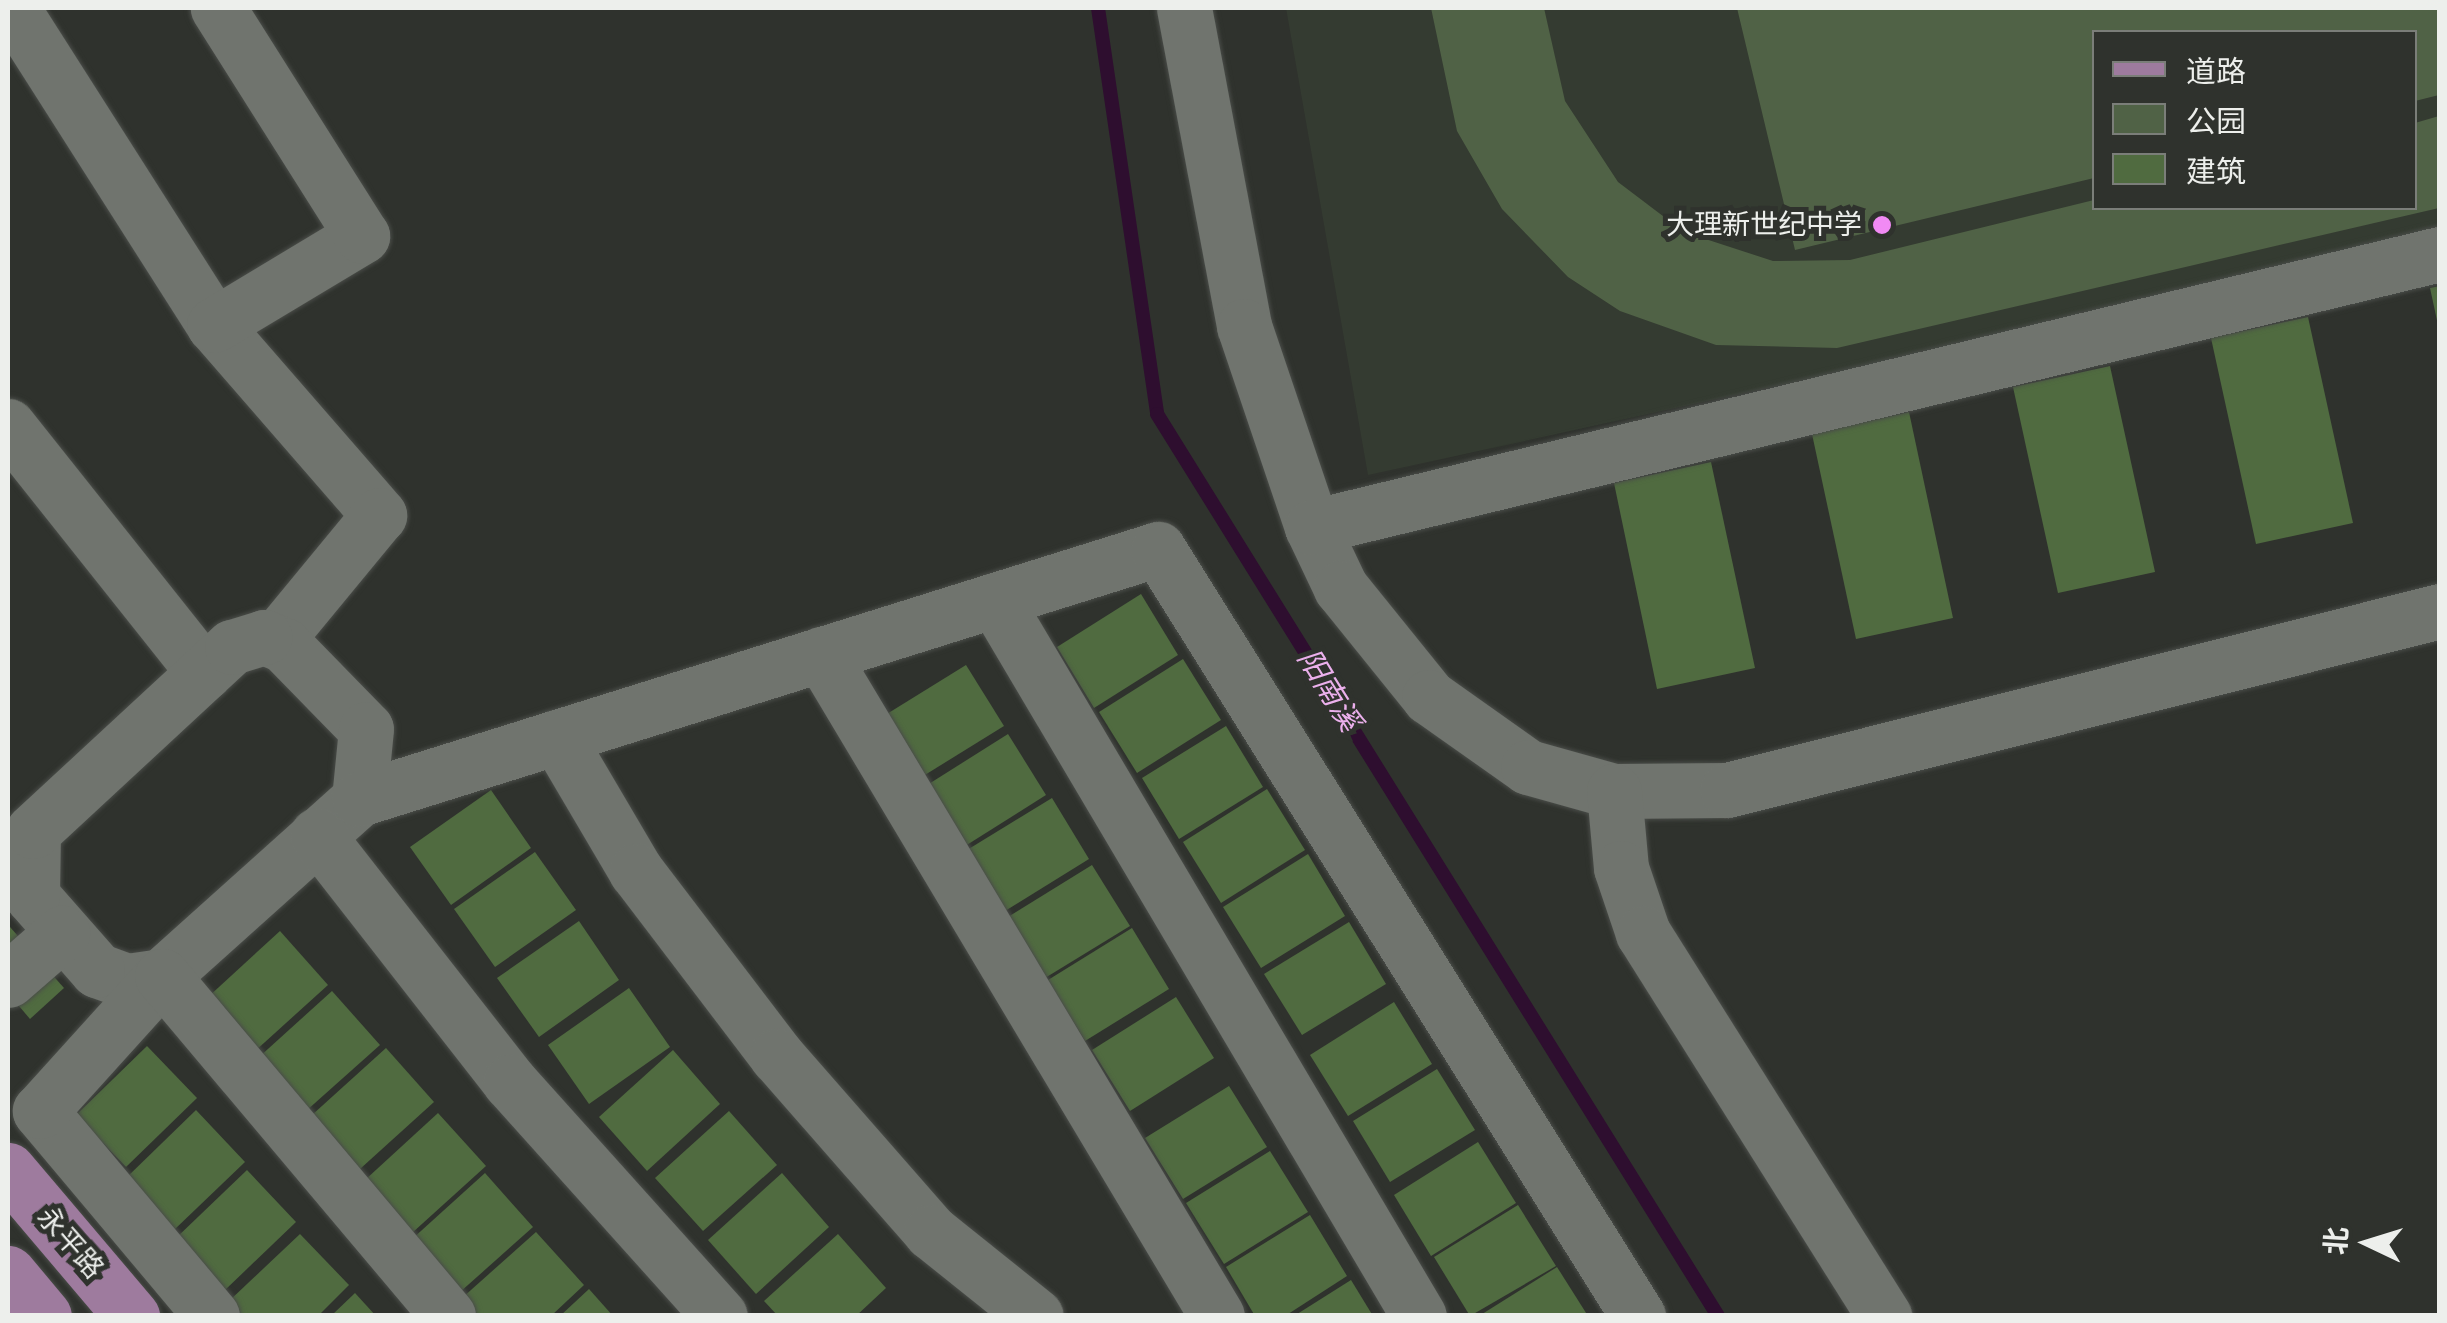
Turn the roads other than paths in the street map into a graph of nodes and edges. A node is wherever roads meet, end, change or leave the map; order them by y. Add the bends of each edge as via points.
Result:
1 (12, 8) edge
2 (218, 8) edge
3 (1184, 8) edge
4 (2440, 254) edge
5 (214, 325) junction
6 (8, 426) edge
7 (1312, 527) junction
8 (996, 600) junction
9 (2440, 611) edge
10 (275, 641) junction
11 (821, 654) junction
12 (204, 672) junction
13 (557, 737) junction
14 (1614, 791) junction
15 (359, 798) junction
16 (317, 835) junction
17 (19, 843) edge
18 (62, 933) junction
19 (162, 976) junction
20 (8, 980) edge
21 (8, 1170) edge
22 (8, 1273) edge
23 (44, 1316) edge
24 (132, 1316) edge
25 (212, 1316) edge
26 (448, 1316) edge
27 (720, 1316) edge
28 (1036, 1316) edge
29 (1217, 1316) edge
30 (1419, 1316) edge
31 (1638, 1316) edge
32 (1884, 1316) edge

1 - 5 street
2 - 5 street via 362,236
3 - 7 street via 1244,326
4 - 7 street
5 - 10 street via 380,515
6 - 12 street
7 - 14 street via 1371,629 1474,736 1577,786
8 - 11 street
8 - 30 street
8 - 31 street via 1158,550
9 - 14 street via 1726,790
10 - 12 street via 232,647
10 - 15 street via 366,729
11 - 13 street
11 - 29 street
12 - 17 street
13 - 15 street
13 - 28 street via 636,871 778,1056 931,1232
14 - 32 street via 1621,868 1642,933
15 - 16 street
16 - 19 street
16 - 27 street via 510,1082
17 - 18 street via 32,896
18 - 19 street via 97,970 126,981
18 - 20 street
19 - 25 street via 40,1111
19 - 26 street
21 - 24 main road, 永平路
22 - 23 main road

